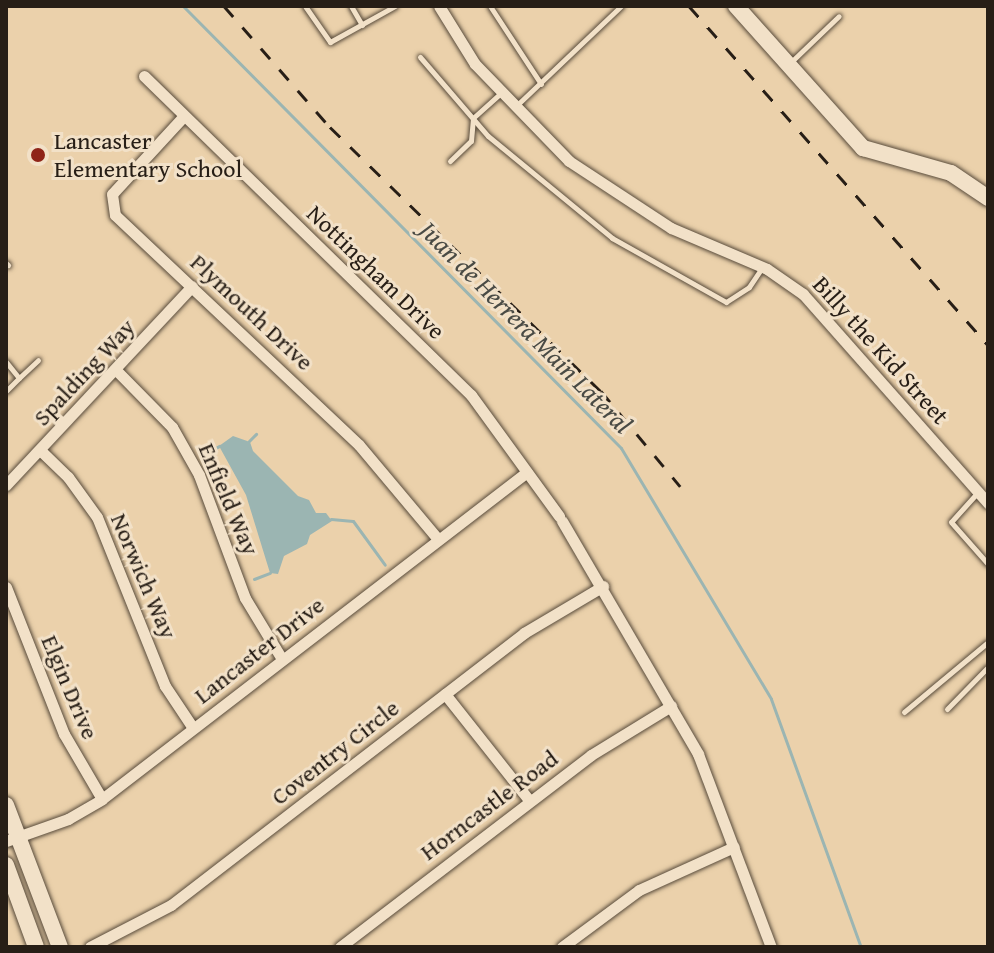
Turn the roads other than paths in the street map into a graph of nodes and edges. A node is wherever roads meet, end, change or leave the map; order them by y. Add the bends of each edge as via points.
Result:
1 (305, 6) edge
2 (351, 6) edge
3 (395, 6) edge
4 (439, 6) edge
5 (490, 6) edge
6 (621, 6) edge
7 (736, 6) edge
8 (386, 8) edge
9 (839, 16) dead end
10 (362, 25) junction
11 (420, 57) dead end
12 (788, 66) junction
13 (144, 76) dead end
14 (541, 84) junction
15 (501, 93) junction
16 (513, 108) junction
17 (182, 118) junction
18 (473, 118) junction
19 (450, 161) dead end
20 (988, 198) edge
21 (763, 267) junction
22 (192, 286) junction
23 (38, 360) dead end
24 (6, 362) edge
25 (116, 370) junction
26 (19, 378) junction
27 (6, 391) edge
28 (40, 450) junction
29 (527, 472) junction
30 (6, 485) edge
31 (978, 492) junction
32 (988, 503) edge
33 (438, 539) junction
34 (988, 564) edge
35 (603, 586) junction
36 (6, 587) edge
37 (988, 642) edge
38 (282, 659) junction
39 (988, 667) edge
40 (445, 694) junction
41 (671, 706) junction
42 (947, 709) dead end
43 (904, 712) dead end
44 (193, 728) junction
45 (102, 799) junction
46 (529, 800) junction
47 (6, 805) edge
48 (12, 839) edge
49 (734, 847) junction
50 (6, 865) edge
51 (36, 947) edge
52 (60, 947) edge
53 (90, 947) edge
54 (340, 947) edge
55 (562, 947) edge
56 (771, 947) edge

1 - 10 lane via 330,42
2 - 10 lane
3 - 8 lane
4 - 15 street, Billy the Kid Street
5 - 14 lane
6 - 14 lane
7 - 12 street
8 - 10 lane
9 - 12 lane
11 - 18 lane
12 - 20 street via 863,148 951,173
13 - 17 street, Nottingham Drive
14 - 16 lane
15 - 16 street, Billy the Kid Street
15 - 18 lane
16 - 21 street, Billy the Kid Street via 569,161 621,200
17 - 22 street, Plymouth Drive via 125,178 110,204 115,215
17 - 29 street, Nottingham Drive via 471,395
18 - 19 lane via 471,141
18 - 21 lane via 563,203 612,238 720,300 731,301
21 - 31 street, Billy the Kid Street via 797,289 830,322
22 - 25 street, Spalding Way
22 - 33 street, Plymouth Drive via 359,445
23 - 26 lane
24 - 26 lane
25 - 28 street, Spalding Way
25 - 38 street, Enfield Way via 172,427 199,475 245,598
26 - 27 lane
28 - 30 street, Spalding Way
28 - 44 street, Norwich Way via 97,517 165,686
29 - 33 street, Lancaster Drive
29 - 35 street, Nottingham Drive
31 - 32 street, Billy the Kid Street
31 - 34 lane via 950,520
33 - 38 street, Lancaster Drive
35 - 40 street, Coventry Circle via 524,633
35 - 41 street
36 - 45 street, Elgin Drive via 64,734
37 - 43 lane
38 - 44 street, Lancaster Drive
39 - 42 lane
40 - 46 street
40 - 53 street, Coventry Circle via 183,897
41 - 46 street, Horncastle Road
41 - 49 street via 704,768
44 - 45 street, Lancaster Drive
45 - 48 street, Lancaster Drive via 68,819
46 - 54 street, Horncastle Road
47 - 48 street
48 - 52 street
49 - 55 street via 639,890
49 - 56 street
50 - 51 street

